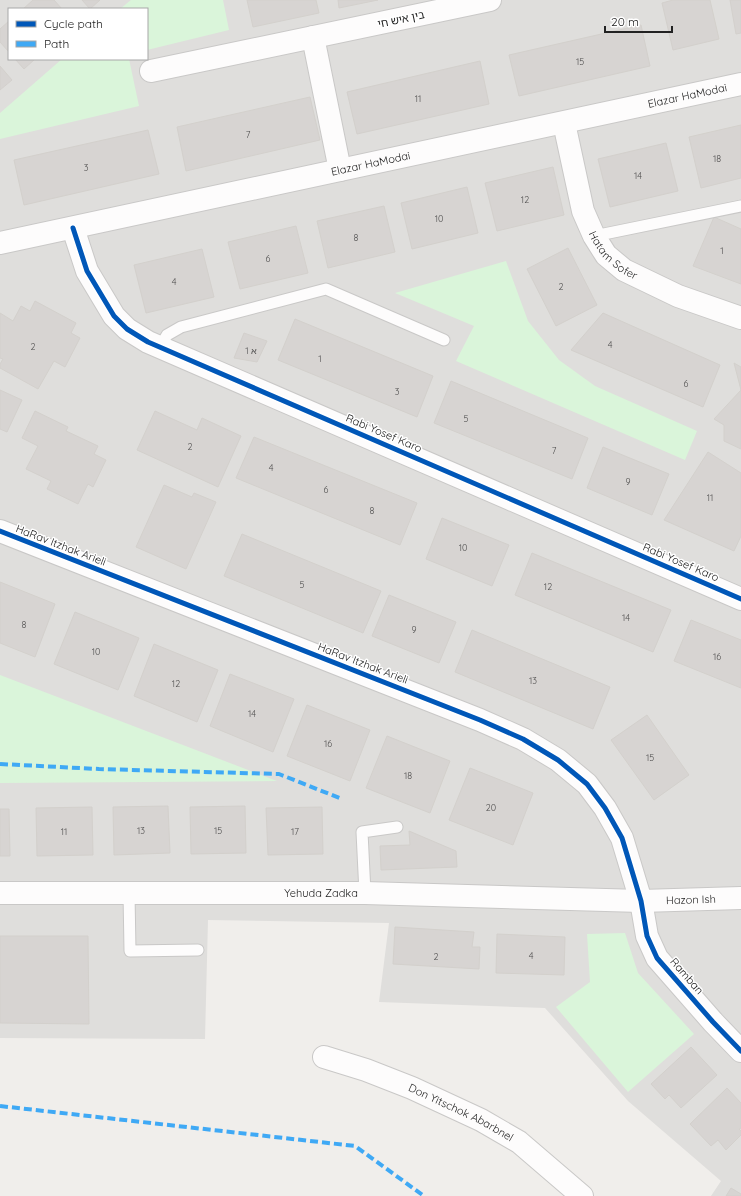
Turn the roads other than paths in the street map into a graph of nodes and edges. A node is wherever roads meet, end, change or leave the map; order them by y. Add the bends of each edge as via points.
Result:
1 (490, 0) edge
2 (313, 37) junction
3 (151, 72) dead end
4 (741, 84) edge
5 (564, 123) junction
6 (340, 170) junction
7 (741, 206) edge
8 (73, 228) junction
9 (594, 236) junction
10 (0, 243) edge
11 (741, 318) edge
12 (444, 340) dead end
13 (160, 347) junction
14 (0, 531) edge
15 (741, 599) edge
16 (397, 827) dead end
17 (0, 893) edge
18 (129, 893) junction
19 (365, 893) junction
20 (741, 898) edge
21 (641, 901) junction
22 (198, 950) dead end
23 (741, 1051) edge
24 (324, 1058) dead end
25 (582, 1196) edge

1 - 2 street, בין איש חי
2 - 3 street, בין איש חי
2 - 6 street
4 - 5 street, Elazar HaModai
5 - 6 street, Elazar HaModai
5 - 9 street, Hatam Sofer via 583,211
6 - 8 street, Elazar HaModai
7 - 9 lane
8 - 10 street, Elazar HaModai
8 - 13 street, Rabi Yosef Karo via 87,271 114,316 127,329
9 - 11 street, Hatam Sofer via 606,255 624,270 678,296
12 - 13 lane via 326,289 181,327 167,335
13 - 15 street, Rabi Yosef Karo
14 - 21 street, HaRav Itzhak Arieli via 523,739 558,760 587,784 605,808 622,838
16 - 19 lane via 362,832
17 - 18 street, Yehuda Zadka
18 - 19 street, Yehuda Zadka
18 - 22 lane via 130,951
19 - 21 street, Yehuda Zadka
20 - 21 street, Hazon Ish
21 - 23 street, Ramban via 647,936 657,958
24 - 25 street, Don Yitschok Abarbnel via 366,1070 412,1088 482,1120 519,1142

